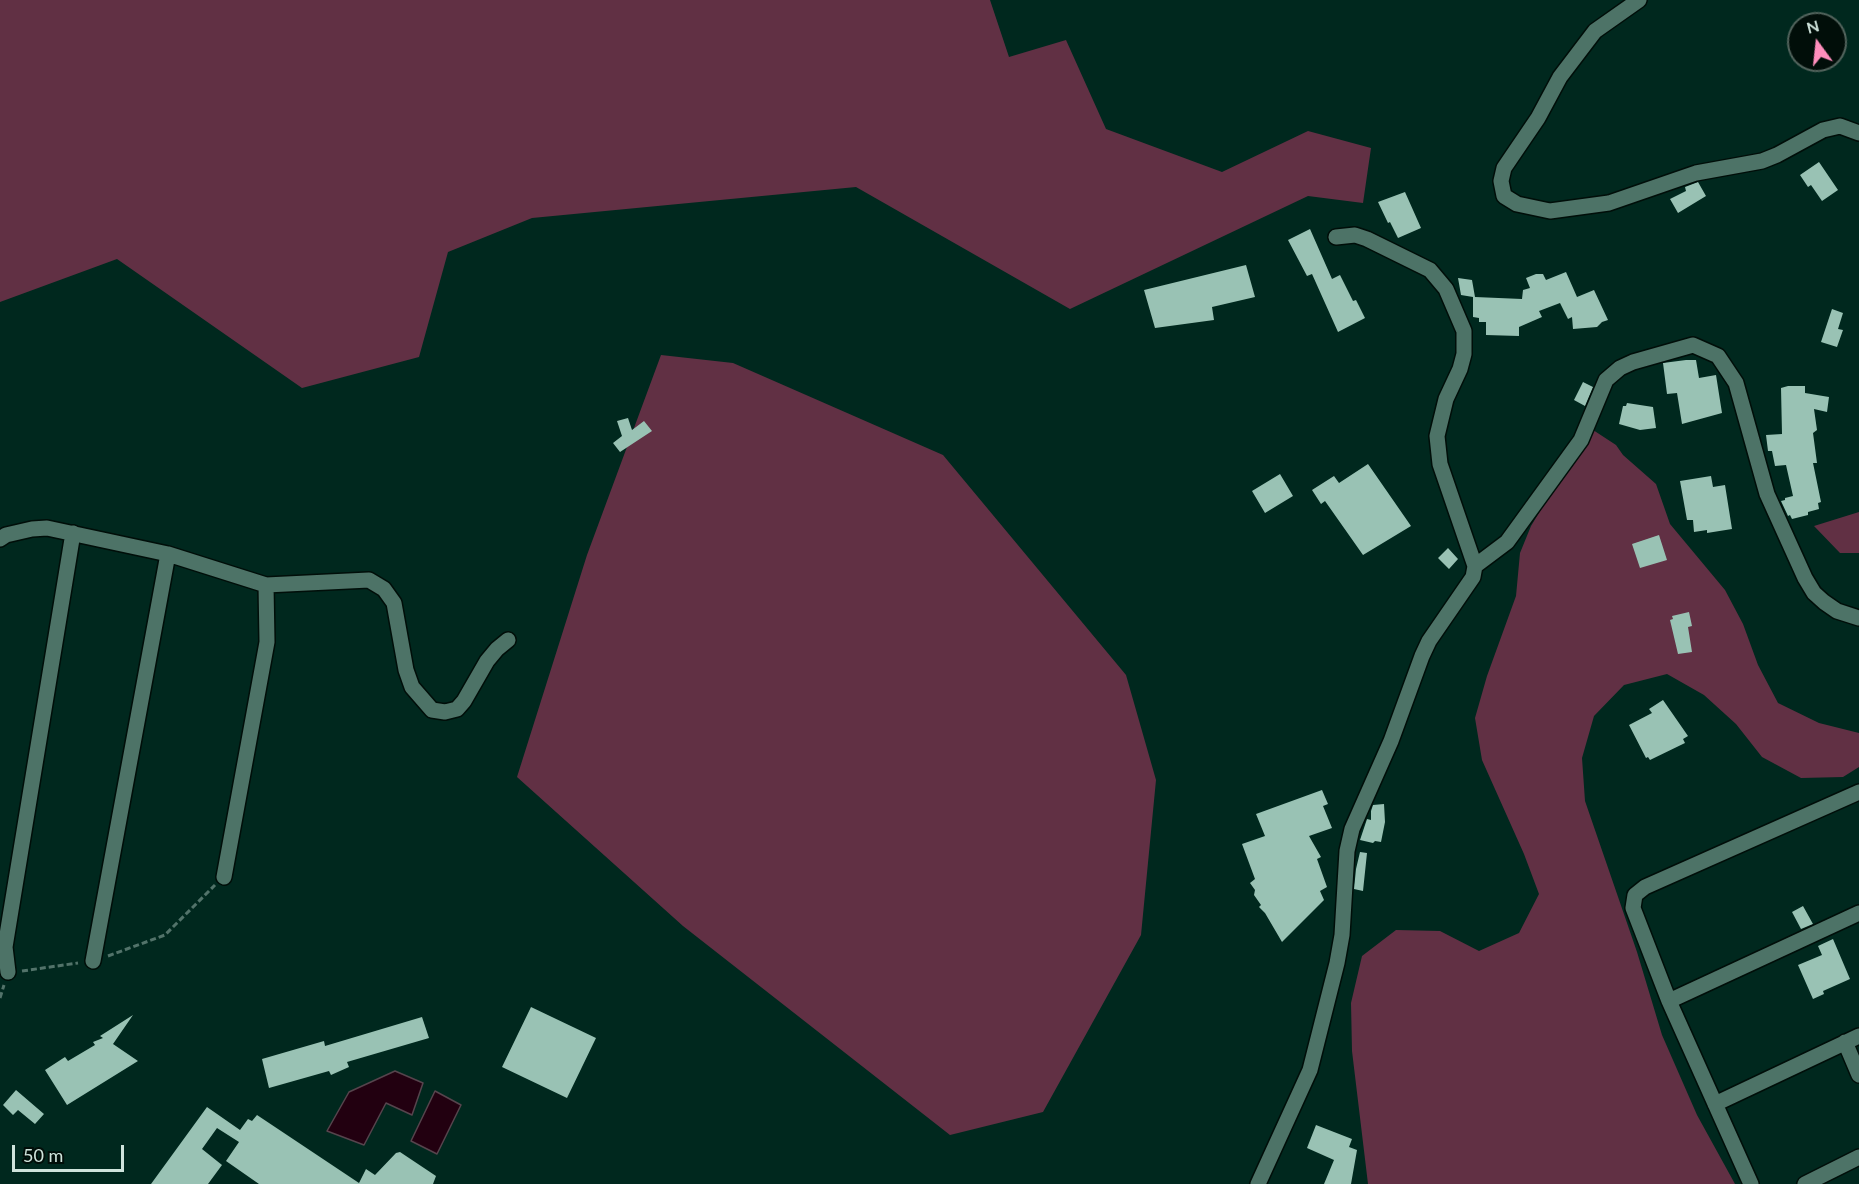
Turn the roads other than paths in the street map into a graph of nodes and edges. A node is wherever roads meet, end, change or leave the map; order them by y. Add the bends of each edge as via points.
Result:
1 (1639, 0) edge
2 (1859, 133) edge
3 (1336, 237) dead end
4 (73, 533) junction
5 (0, 539) edge
6 (168, 554) junction
7 (1475, 566) junction
8 (266, 585) junction
9 (1859, 618) edge
10 (508, 640) dead end
11 (1859, 792) edge
12 (224, 877) dead end
13 (1859, 913) edge
14 (93, 961) dead end
15 (8, 972) dead end
16 (1669, 1002) junction
17 (1852, 1039) edge
18 (1859, 1075) edge
19 (1715, 1104) junction
20 (1859, 1156) edge
21 (1258, 1184) edge
22 (1751, 1184) edge
23 (1805, 1184) edge

1 - 2 street via 1595,31 1560,77 1504,168 1504,196 1517,204 1550,211 1609,203 1696,173 1762,161 1823,130 1840,126
3 - 7 street via 1354,235 1367,239 1430,270 1446,289 1464,331 1464,354 1446,399 1437,436 1440,464
4 - 5 street via 32,529
4 - 6 street
4 - 15 street via 5,947
6 - 8 street
6 - 14 street
7 - 9 street via 1507,542 1581,440 1606,380 1633,362 1693,345 1718,356 1736,383 1767,494 1805,578 1824,602
7 - 21 street via 1469,583 1429,641 1352,829 1337,963 1310,1070
8 - 10 street via 369,580 384,589 394,603 412,687 432,710 457,709 487,661
8 - 12 street via 267,642
11 - 16 street via 1645,887 1635,896 1633,908
13 - 16 street
16 - 19 street
17 - 18 street
17 - 19 street
19 - 22 street
20 - 23 street

